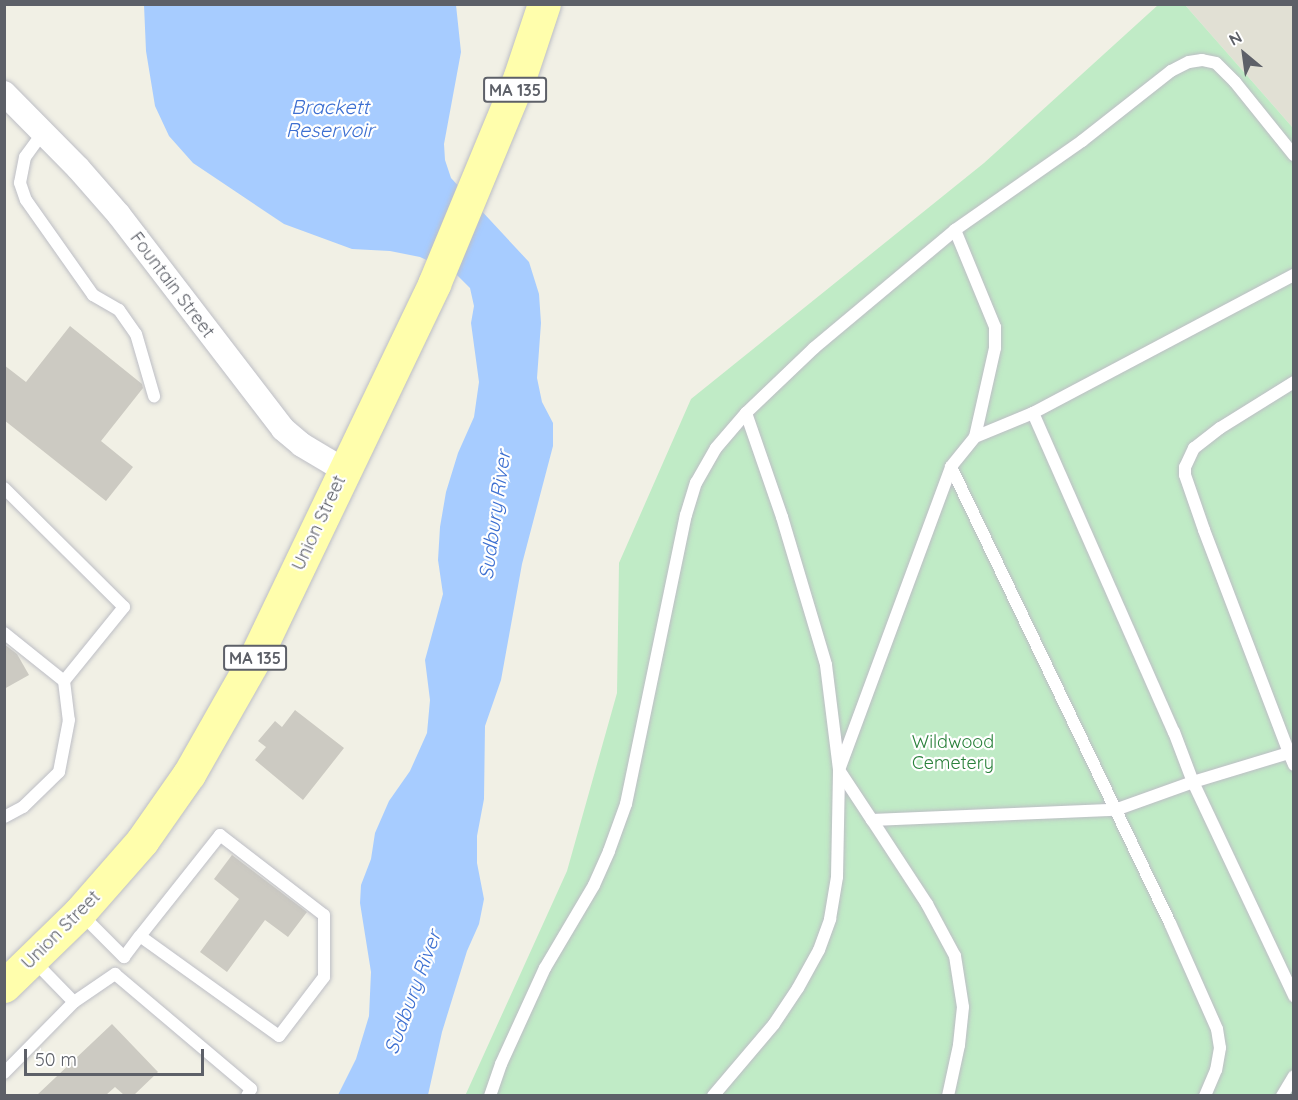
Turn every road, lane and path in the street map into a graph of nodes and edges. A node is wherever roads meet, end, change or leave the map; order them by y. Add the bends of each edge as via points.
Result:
1 (544, 4) edge
2 (4, 93) edge
3 (44, 131) junction
4 (1293, 155) edge
5 (955, 230) junction
6 (1293, 275) edge
7 (1293, 382) edge
8 (154, 396) dead end
9 (746, 413) junction
10 (1033, 413) junction
11 (975, 436) junction
12 (951, 467) junction
13 (344, 470) junction
14 (4, 488) edge
15 (4, 633) edge
16 (64, 681) junction
17 (1292, 756) edge
18 (839, 770) junction
19 (1192, 782) junction
20 (1115, 810) junction
21 (4, 817) edge
22 (872, 820) junction
23 (79, 913) junction
24 (140, 936) junction
25 (124, 957) junction
26 (32, 960) junction
27 (115, 974) junction
28 (4, 986) edge
29 (1293, 996) edge
30 (74, 1002) junction
31 (4, 1073) edge
32 (1293, 1076) edge
33 (247, 1095) edge
34 (490, 1095) edge
35 (713, 1095) edge
36 (948, 1095) edge
37 (1205, 1095) edge
38 (1282, 1095) edge

1 - 13 main road, Union Street / MA 135 via 520,76 434,284
2 - 3 street, Fountain Street
3 - 8 lane via 25,158 20,183 26,200 93,295 119,310 136,334
3 - 13 street, Fountain Street via 119,215 283,429
4 - 5 lane via 1216,63 1189,62 1172,70 1082,141
5 - 9 lane via 814,348
5 - 11 lane via 995,327 995,348
6 - 10 lane
7 - 17 lane via 1194,448 1185,467 1204,530
9 - 18 lane via 826,665
9 - 34 lane via 716,448 696,483 628,793 609,851 594,885 545,968
10 - 11 lane
10 - 19 lane via 1174,732
11 - 12 lane
12 - 18 lane
12 - 20 lane
13 - 23 main road, Union Street / MA 135 via 255,658 189,774 142,841
14 - 16 lane via 124,607
15 - 16 lane
16 - 21 lane via 69,720 59,772 23,807
17 - 19 lane
18 - 22 lane
18 - 35 lane via 837,877 830,919 819,950 774,1024
19 - 20 lane
19 - 29 lane
20 - 22 lane
20 - 37 lane via 1217,1029 1220,1048
22 - 36 lane via 927,904 955,956 963,1007
23 - 25 lane
23 - 26 main road, Union Street / MA 135
24 - 24 lane via 279,1036 324,977 324,915 219,835
24 - 25 lane
25 - 27 lane
26 - 28 main road, Union Street / MA 135
26 - 30 lane
27 - 30 lane
27 - 33 lane via 251,1089
30 - 31 lane
32 - 38 lane

